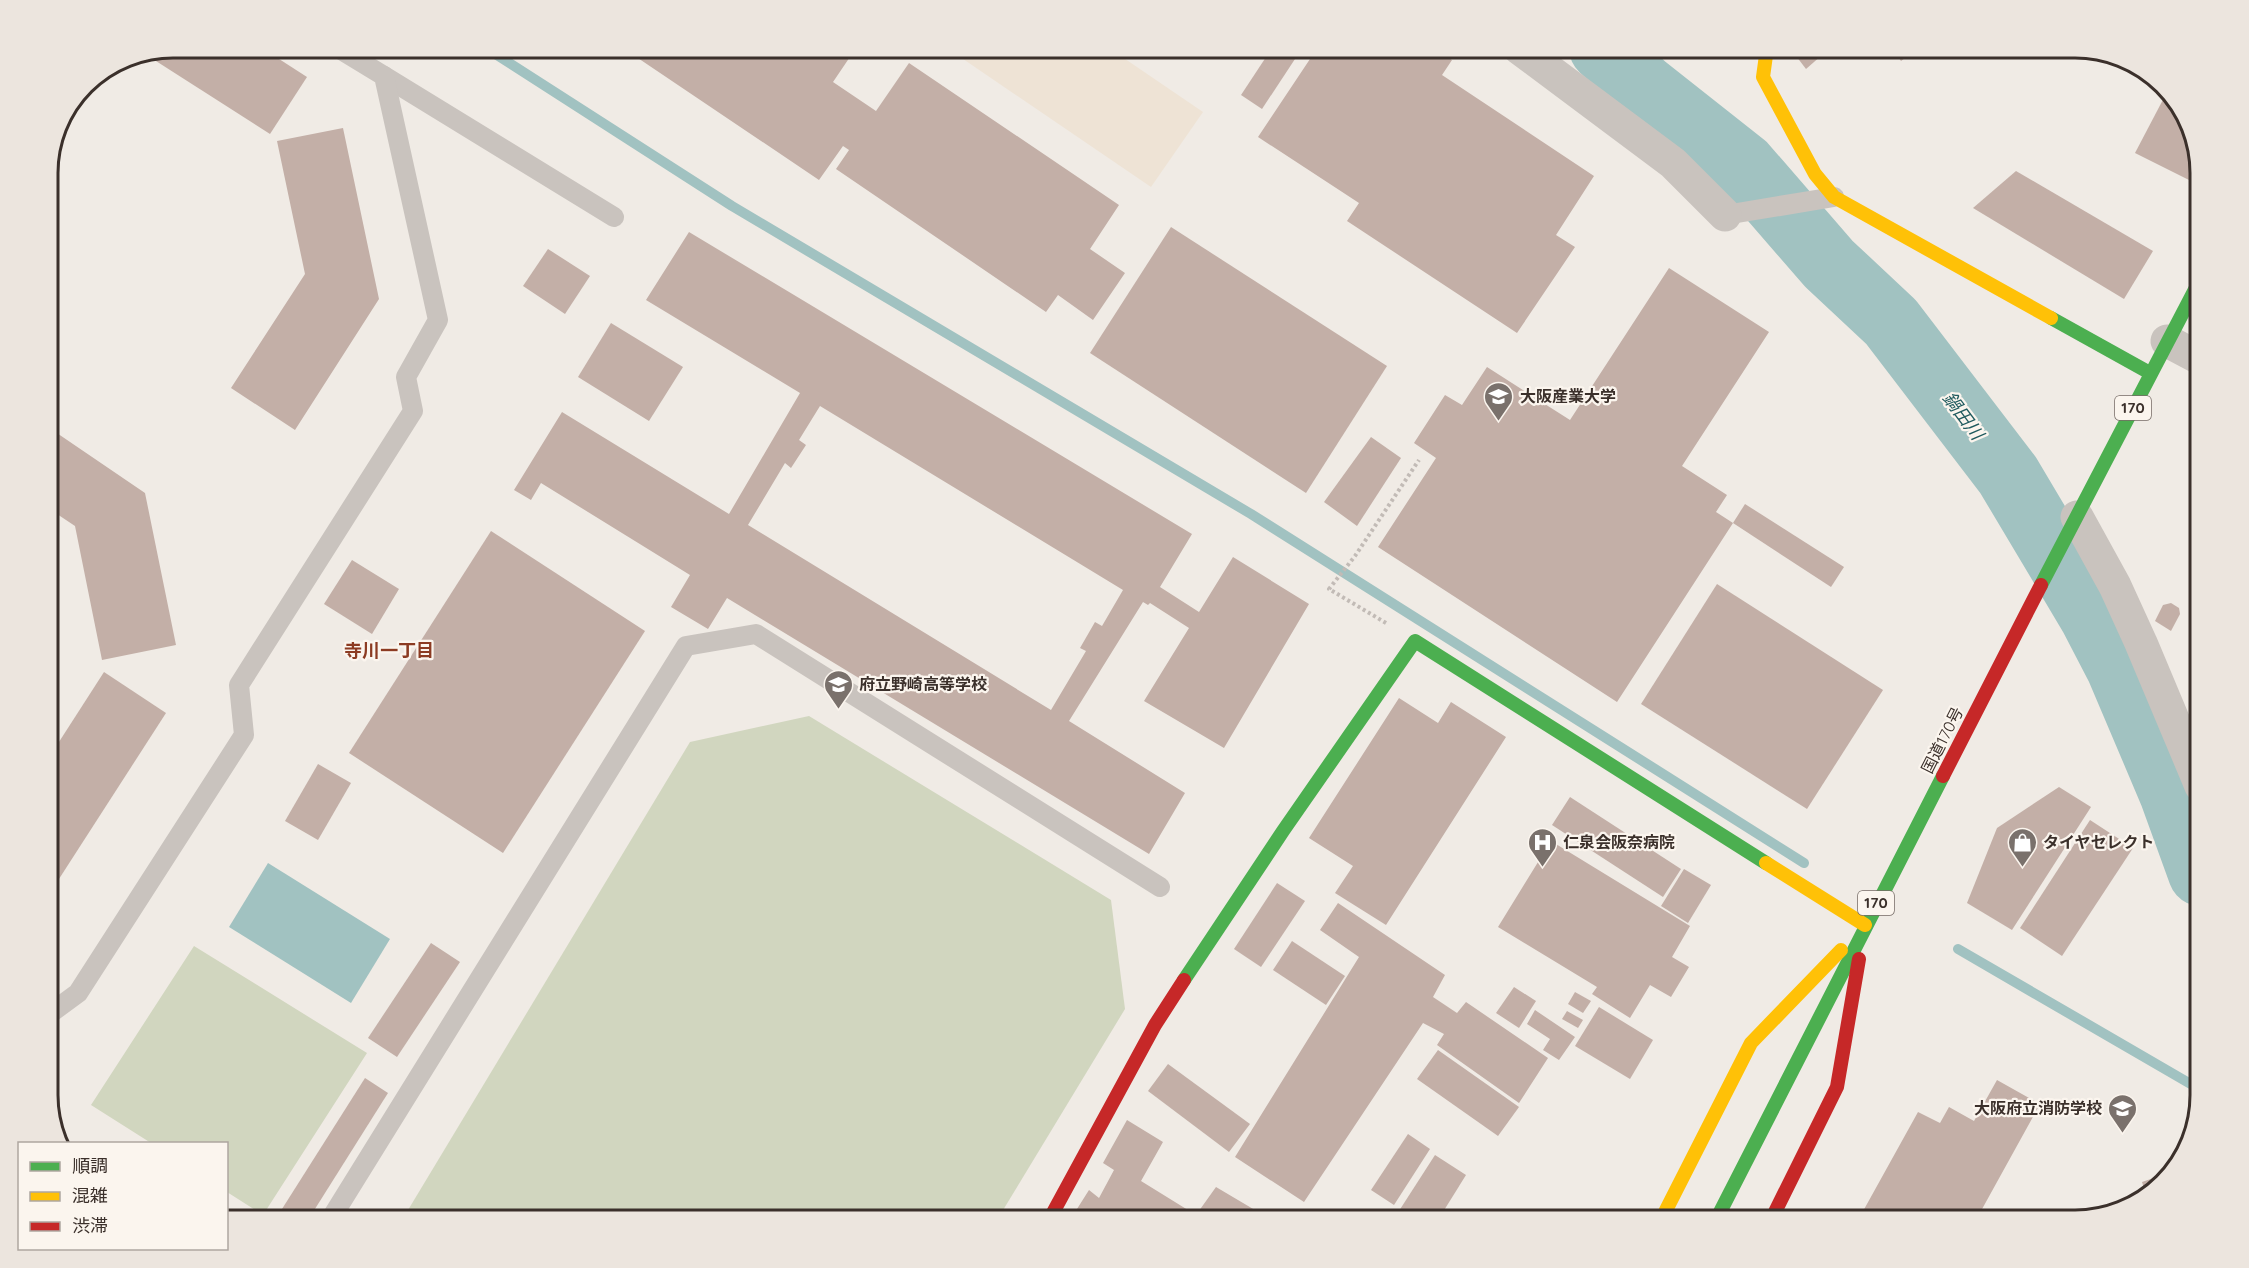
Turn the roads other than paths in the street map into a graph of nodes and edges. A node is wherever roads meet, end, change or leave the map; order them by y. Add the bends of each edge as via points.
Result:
1 (354, 58) edge
2 (1532, 58) edge
3 (1766, 58) edge
4 (384, 76) junction
5 (1834, 197) junction
6 (1733, 214) joint
7 (614, 217) dead end
8 (2190, 298) edge
9 (2167, 341) junction
10 (2190, 353) edge
11 (2150, 373) junction
12 (2071, 527) junction
13 (2190, 760) edge
14 (1160, 886) dead end
15 (1865, 925) junction
16 (59, 1007) edge
17 (336, 1210) edge
18 (1054, 1210) edge
19 (1666, 1210) edge
20 (1721, 1210) edge
21 (1776, 1210) edge

1 - 4 lane
2 - 6 street via 1673,163
3 - 5 main road via 1763,77 1815,174
4 - 7 lane
4 - 16 lane via 438,320 405,377 412,411 239,685 244,735 78,993
5 - 6 lane
5 - 11 main road
8 - 9 main road, 国道170号 / 170
9 - 10 street
9 - 11 main road, 国道170号 / 170
11 - 12 main road, 国道170号 / 170
12 - 13 street via 2115,586
12 - 15 main road, 国道170号 / 170
14 - 17 lane via 756,634 686,646
15 - 18 main road via 1415,641 1155,1025
15 - 19 main road, 170 via 1752,1043
15 - 20 main road, 国道170号 / 170
15 - 21 main road, 170 via 1837,1087

